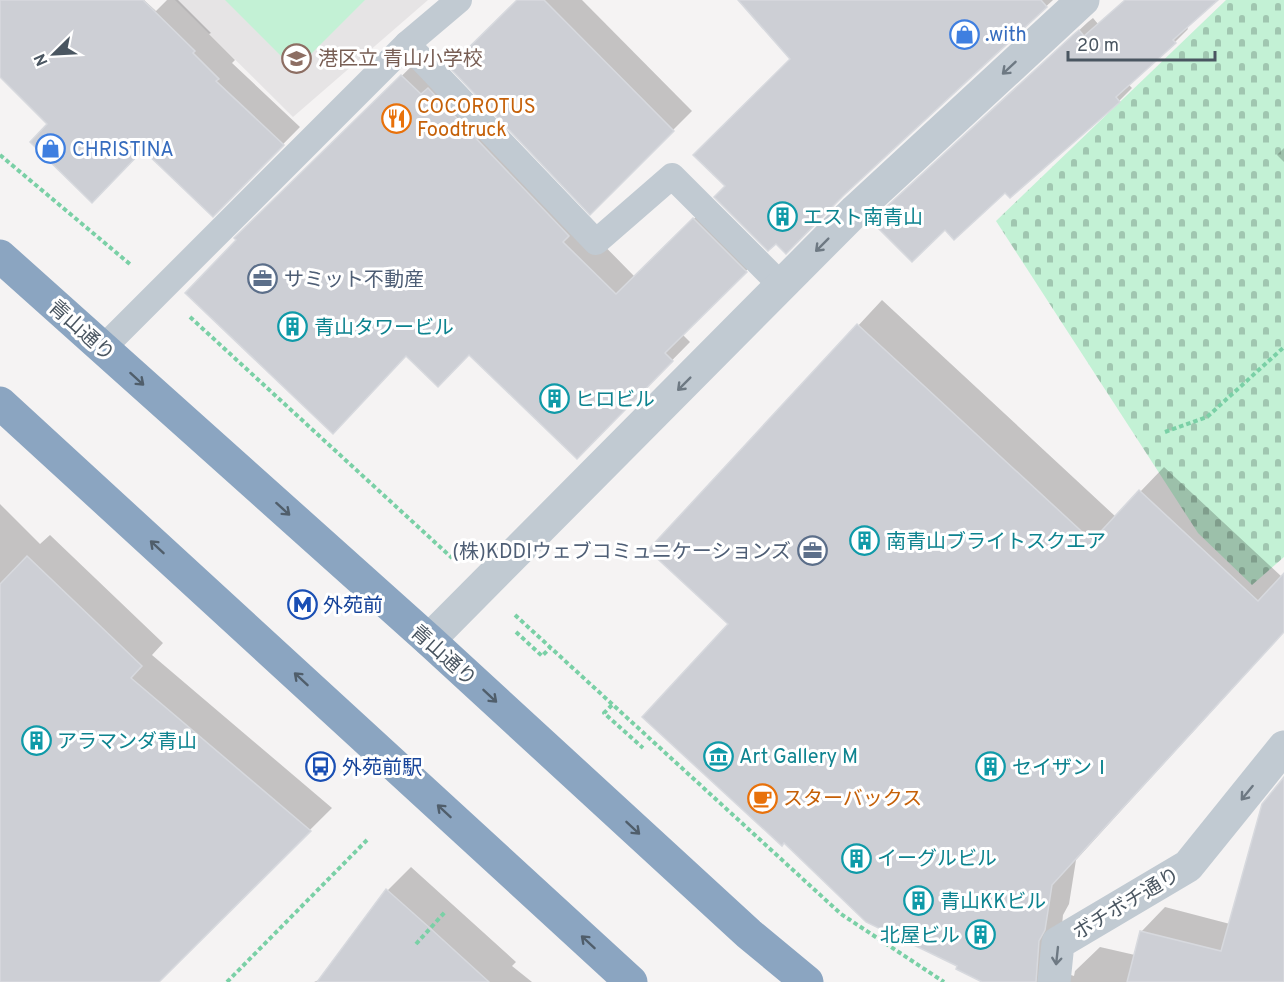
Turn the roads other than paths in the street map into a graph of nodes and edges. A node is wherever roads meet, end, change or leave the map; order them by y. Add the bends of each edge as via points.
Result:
1 (459, 0) edge
2 (1083, 0) edge
3 (407, 44) junction
4 (0, 256) edge
5 (782, 286) junction
6 (103, 348) junction
7 (0, 403) edge
8 (429, 640) junction
9 (1284, 747) edge
10 (631, 982) edge
11 (807, 982) edge
12 (1054, 982) edge

1 - 3 lane
2 -> 5 street via 856,210
3 - 5 lane via 596,242 672,176
3 - 6 lane
4 - 6 highway, 青山通り
5 -> 8 street
6 -> 8 highway, 青山通り
10 -> 7 highway
8 -> 11 highway, 青山通り via 749,934
9 -> 12 street, ボチボチ通り via 1188,866 1058,943

